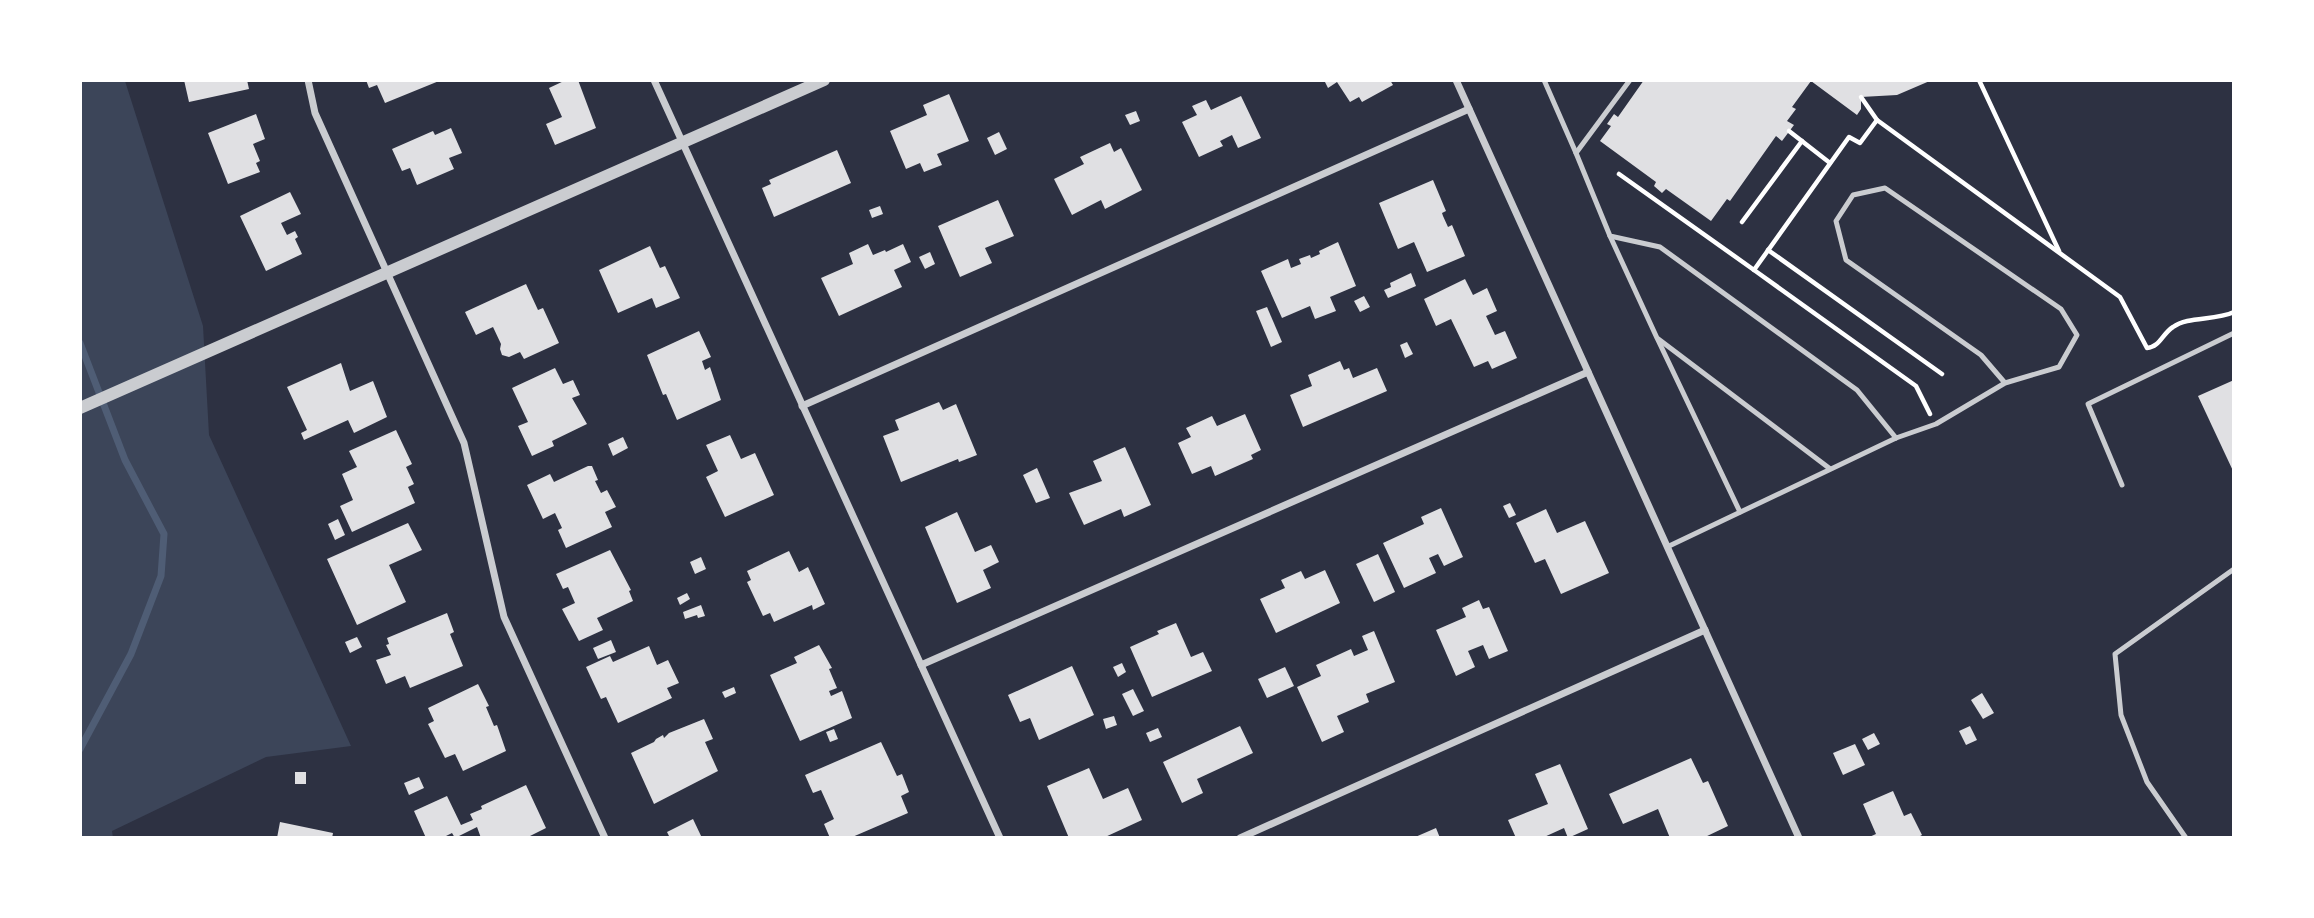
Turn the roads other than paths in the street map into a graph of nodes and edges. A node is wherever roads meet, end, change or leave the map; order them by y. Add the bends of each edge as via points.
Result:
1 (307, 80) edge
2 (653, 80) edge
3 (824, 80) edge
4 (1456, 80) edge
5 (1544, 80) edge
6 (1630, 80) edge
7 (1469, 109) junction
8 (682, 144) junction
9 (1576, 153) junction
10 (1610, 236) junction
11 (388, 274) junction
12 (2234, 333) edge
13 (1657, 338) junction
14 (1588, 372) junction
15 (2005, 383) junction
16 (802, 406) junction
17 (80, 408) edge
18 (1896, 438) junction
19 (1829, 468) junction
20 (2122, 485) dead end
21 (1740, 512) junction
22 (1667, 547) junction
23 (2234, 569) edge
24 (1705, 630) junction
25 (921, 665) junction
26 (605, 838) edge
27 (1000, 838) edge
28 (1240, 838) edge
29 (1799, 838) edge
30 (2186, 838) edge

1 - 11 street via 315,113
2 - 8 street
3 - 8 street
4 - 7 street
5 - 9 lane
6 - 9 lane
7 - 14 street
7 - 16 street
8 - 11 street
8 - 16 street
9 - 10 lane
10 - 13 lane
10 - 18 lane via 1660,247 1857,390
11 - 17 street
11 - 26 street via 464,443 504,617
12 - 20 lane via 2088,404
13 - 19 lane
13 - 21 lane
14 - 22 street
14 - 25 street
15 - 15 lane via 1980,355 1846,260 1836,221 1853,195 1885,188 2062,309 2077,335 2059,367
15 - 18 lane via 1936,424
16 - 25 street
18 - 19 lane
19 - 21 lane
21 - 22 lane
22 - 24 street
23 - 30 lane via 2116,654 2121,715 2147,782
24 - 28 street
24 - 29 street
25 - 27 street

